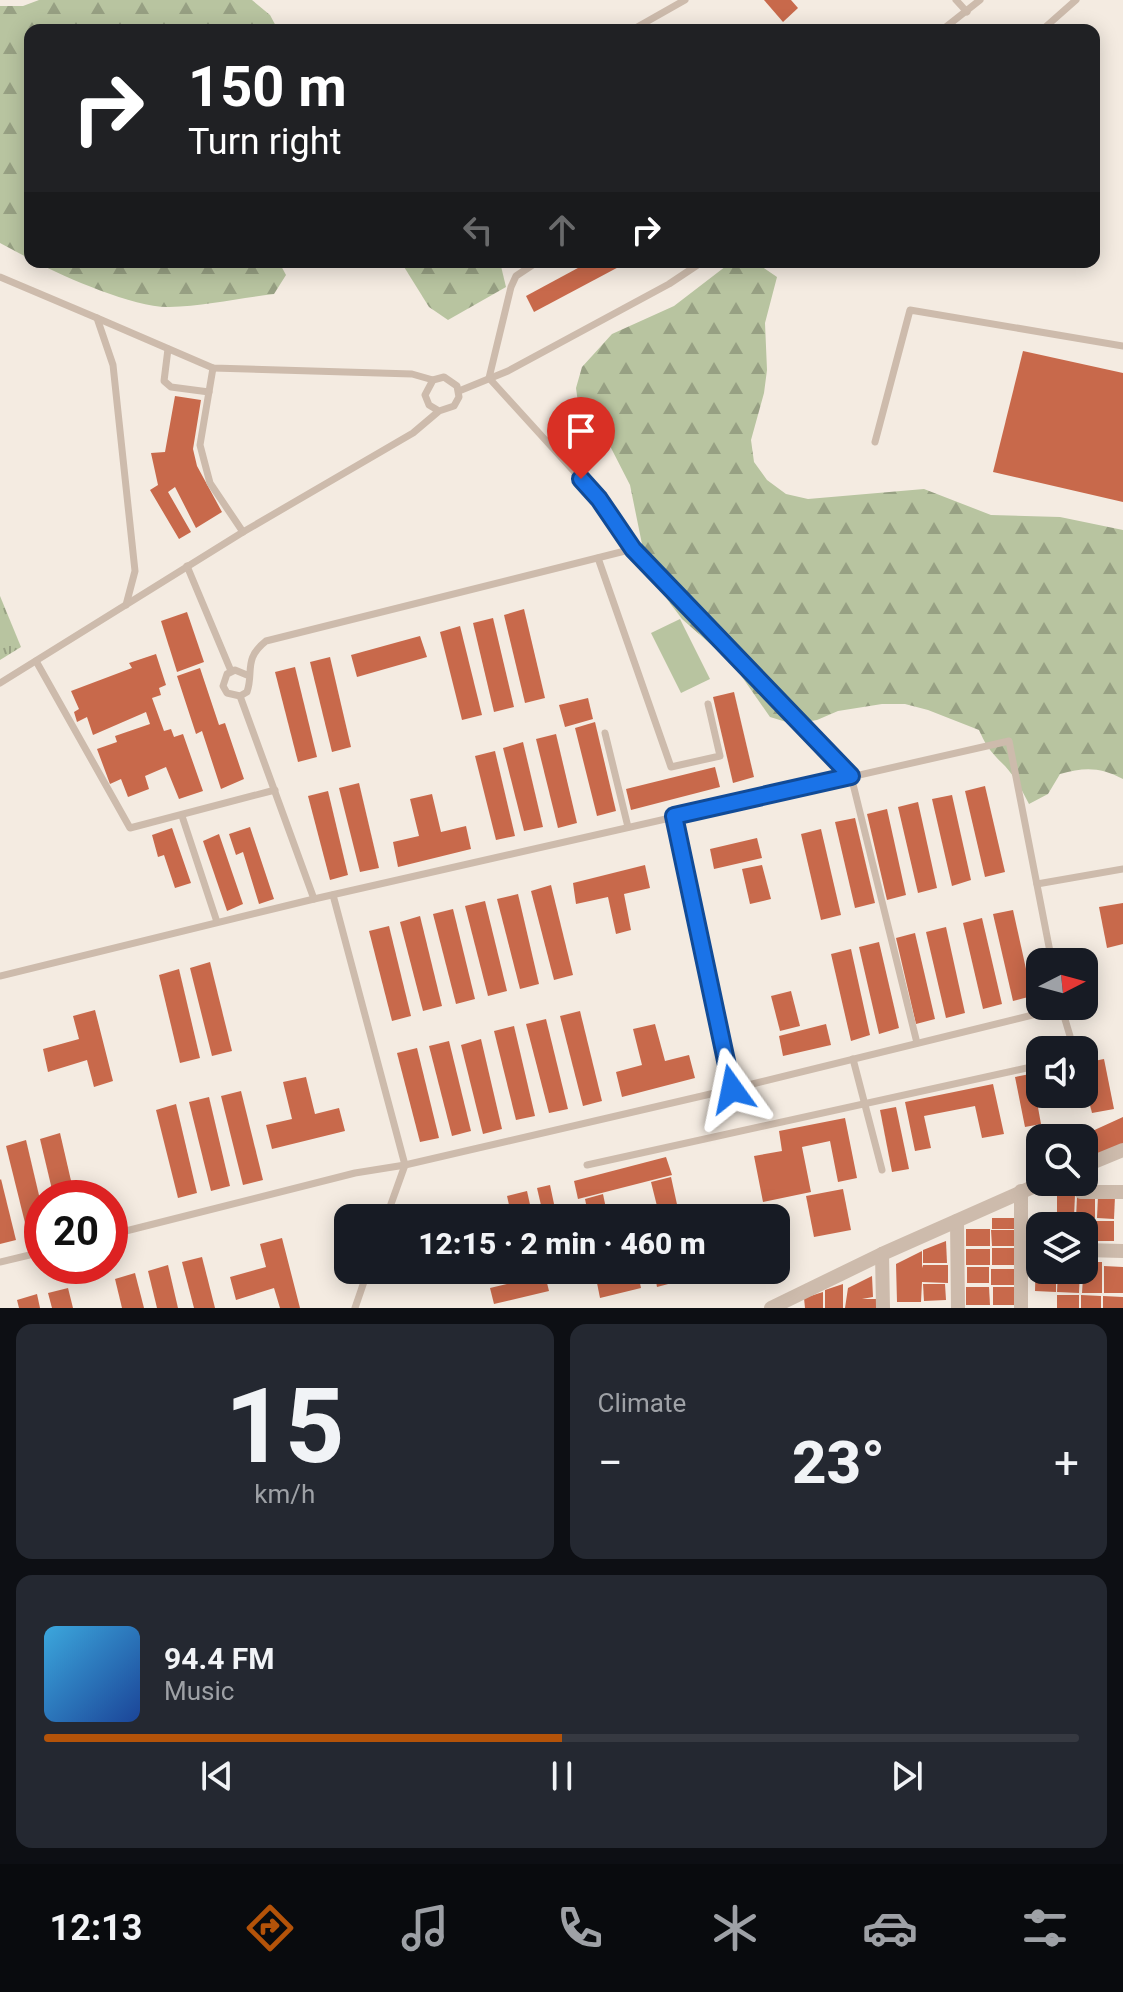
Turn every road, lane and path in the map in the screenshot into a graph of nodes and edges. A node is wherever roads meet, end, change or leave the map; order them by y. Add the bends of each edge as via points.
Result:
1 (685, 0) edge
2 (956, 0) edge
3 (980, 0) edge
4 (1076, 0) edge
5 (967, 12) junction
6 (643, 24) edge
7 (950, 24) edge
8 (1049, 24) edge
9 (528, 268) edge
10 (693, 268) edge
11 (0, 277) edge
12 (97, 318) junction
13 (1123, 346) edge
14 (168, 349) junction
15 (213, 368) junction
16 (489, 378) junction
17 (433, 380) junction
18 (459, 391) junction
19 (209, 392) junction
20 (439, 411) junction
21 (875, 442) dead end
22 (243, 532) junction
23 (633, 549) junction
24 (598, 558) junction
25 (187, 566) junction
26 (126, 605) junction
27 (36, 661) junction
28 (231, 671) junction
29 (247, 675) junction
30 (0, 683) edge
31 (240, 696) junction
32 (708, 704) dead end
33 (605, 733) dead end
34 (851, 776) junction
35 (275, 790) junction
36 (182, 816) junction
37 (674, 816) junction
38 (628, 827) junction
39 (1123, 869) edge
40 (1037, 884) junction
41 (333, 895) junction
42 (314, 899) junction
43 (217, 922) junction
44 (1049, 948) edge
45 (0, 976) edge
46 (1026, 1016) edge
47 (917, 1043) junction
48 (853, 1059) junction
49 (1026, 1068) edge
50 (732, 1089) junction
51 (865, 1105) junction
52 (1123, 1150) edge
53 (1098, 1160) edge
54 (405, 1165) junction
55 (587, 1165) dead end
56 (882, 1170) dead end
57 (1026, 1189) edge
58 (1021, 1191) junction
59 (1098, 1192) edge
60 (1123, 1192) edge
61 (391, 1204) edge
62 (957, 1221) junction
63 (128, 1230) edge
64 (1021, 1249) junction
65 (1026, 1249) edge
66 (1098, 1250) edge
67 (1123, 1251) edge
68 (882, 1254) junction
69 (24, 1256) edge
70 (0, 1262) edge
71 (363, 1284) edge
72 (355, 1308) edge
73 (771, 1308) edge
74 (883, 1308) edge
75 (958, 1308) edge
76 (1021, 1308) edge

1 - 6 lane
2 - 5 lane
3 - 5 lane
4 - 8 lane
5 - 7 lane
9 - 16 lane via 511,287
10 - 16 lane
11 - 12 lane
12 - 14 lane
12 - 26 lane via 113,365 135,571
13 - 21 lane via 910,310
14 - 15 lane
14 - 19 lane via 164,381 171,387
15 - 17 lane via 412,374
15 - 19 lane
16 - 18 lane
16 - 23 lane via 599,499
17 - 18 lane via 449,378
17 - 20 lane via 425,395
18 - 20 lane via 454,406
19 - 22 lane via 200,445 210,483
20 - 22 lane via 413,433
22 - 25 lane
23 - 24 lane
23 - 34 lane
24 - 29 lane via 266,641 255,652
24 - 32 lane via 671,767 720,756
25 - 26 lane
25 - 28 lane
26 - 27 lane
27 - 30 lane
27 - 36 lane via 130,828
28 - 29 lane
28 - 31 lane via 223,686 227,693
29 - 31 lane via 249,688
31 - 35 lane
33 - 38 lane
34 - 37 lane
34 - 40 lane via 1009,741
34 - 47 lane
35 - 36 lane
35 - 42 lane
36 - 43 lane
37 - 38 lane
37 - 50 lane
38 - 41 lane
39 - 40 lane
40 - 44 lane
41 - 42 lane
41 - 54 lane
42 - 43 lane
43 - 45 lane
46 - 47 lane
47 - 48 lane
48 - 50 lane
48 - 51 lane
49 - 51 lane
50 - 54 lane
51 - 55 lane
51 - 56 lane
52 - 53 street
54 - 61 lane
54 - 63 lane
57 - 58 street
58 - 62 street
58 - 64 street
59 - 60 street
62 - 68 street
62 - 75 street
64 - 65 street
64 - 76 street
66 - 67 street
68 - 73 street
68 - 74 street
69 - 70 lane
71 - 72 lane

